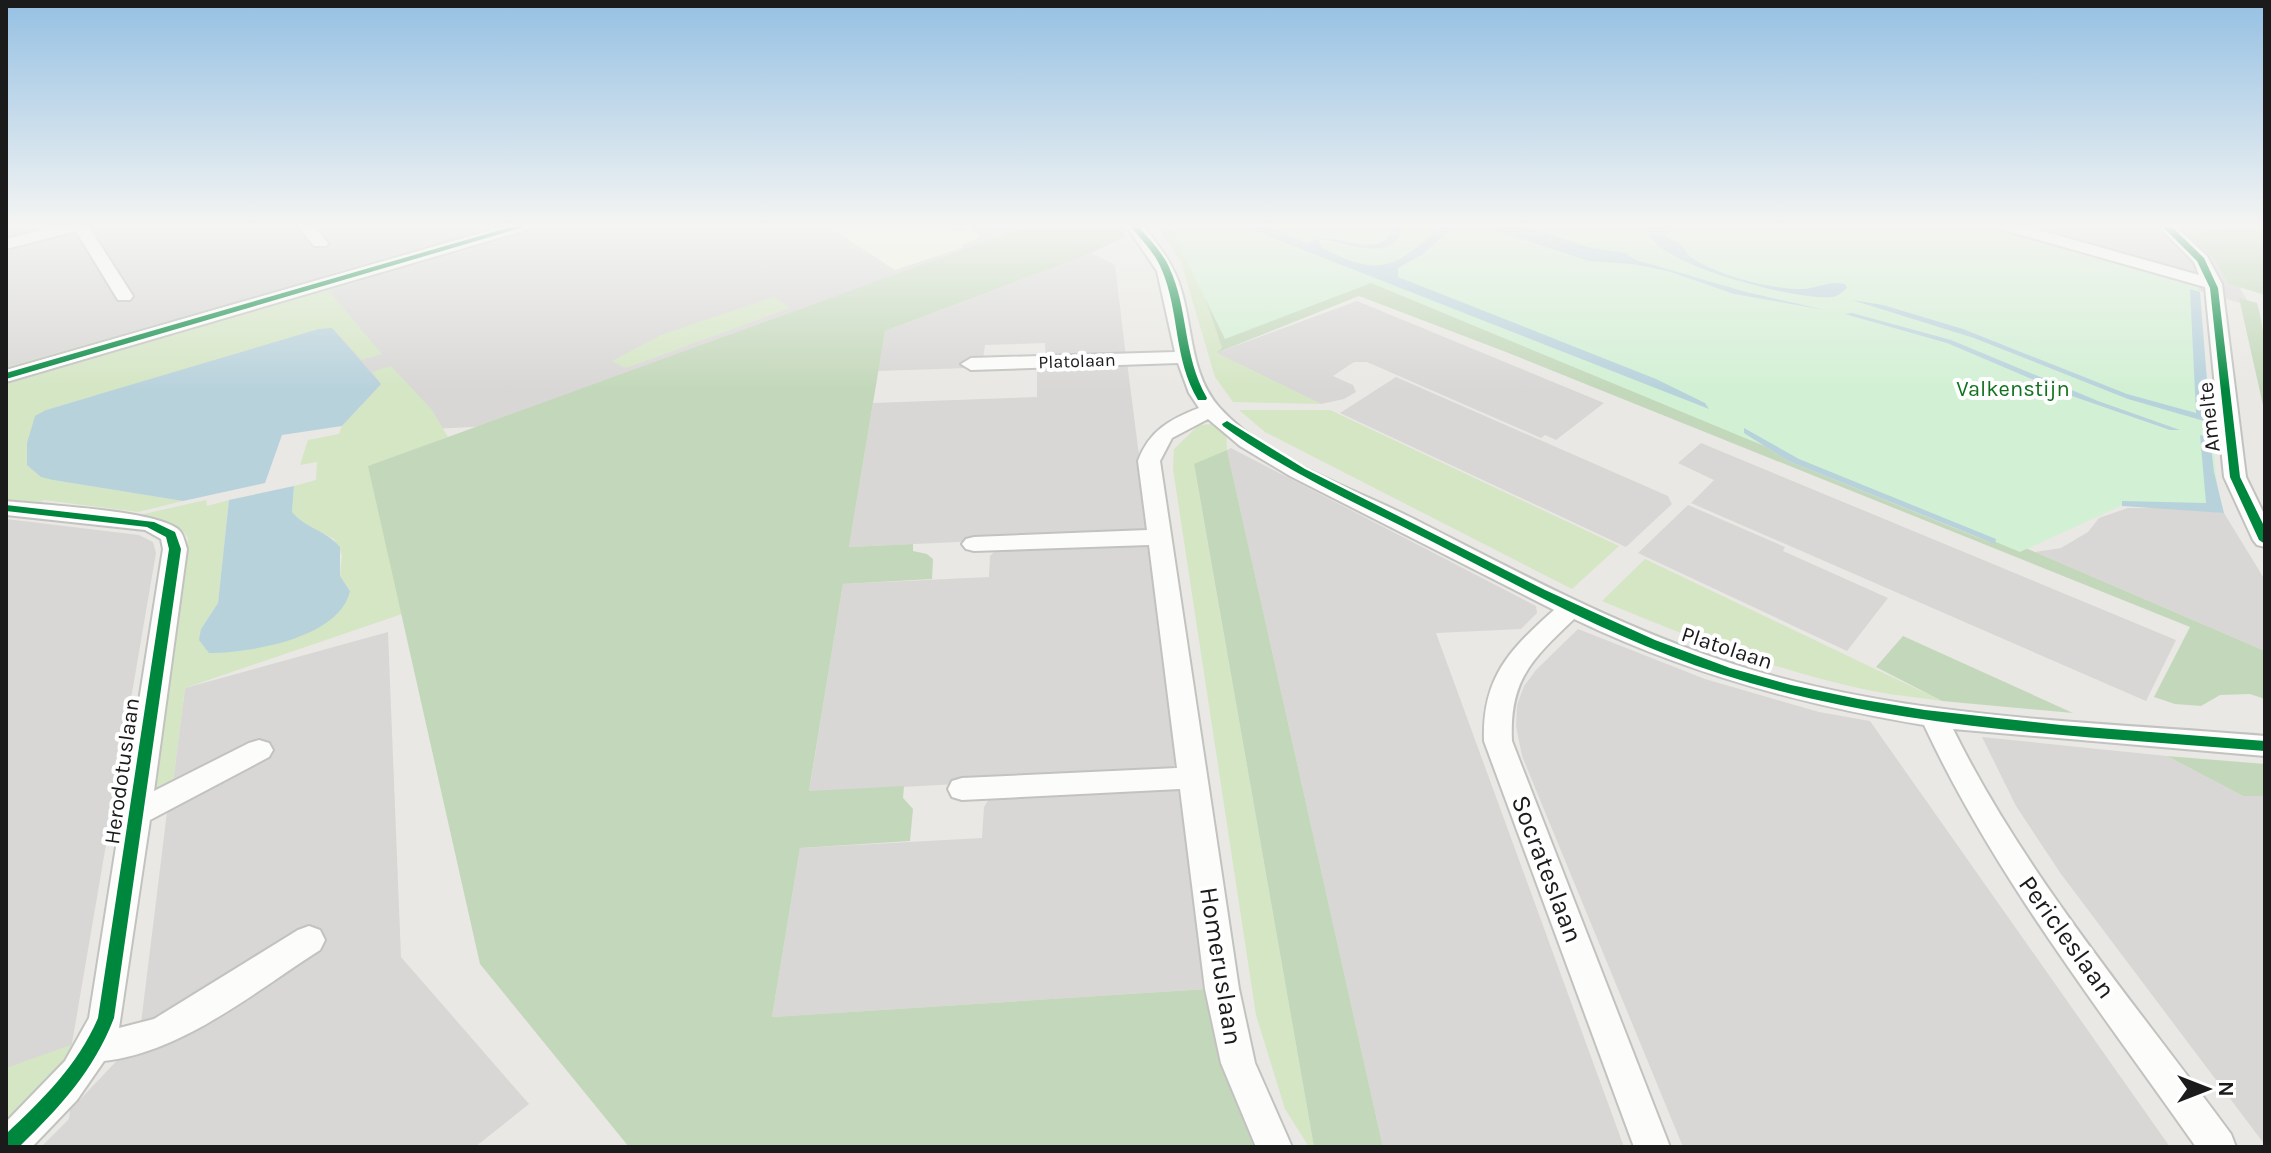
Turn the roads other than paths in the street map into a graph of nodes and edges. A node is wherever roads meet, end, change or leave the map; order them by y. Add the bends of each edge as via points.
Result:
1 (115, 281) edge
2 (298, 281) edge
3 (334, 281) edge
4 (1169, 281) edge
5 (2202, 281) edge
6 (2211, 281) edge
7 (2213, 284) junction
8 (124, 296) dead end
9 (1183, 357) junction
10 (6, 364) edge
11 (971, 364) dead end
12 (6, 376) edge
13 (1211, 411) junction
14 (6, 508) edge
15 (1159, 537) junction
16 (2265, 540) edge
17 (974, 544) dead end
18 (1571, 608) junction
19 (1934, 717) junction
20 (2265, 746) edge
21 (259, 750) dead end
22 (1192, 778) junction
23 (962, 789) dead end
24 (136, 814) junction
25 (309, 940) dead end
26 (97, 1046) junction
27 (6, 1147) edge
28 (1274, 1147) edge
29 (1652, 1147) edge
30 (2218, 1147) edge

1 - 8 street
2 - 10 street
3 - 12 street
4 - 9 street, Platolaan
5 - 7 street
6 - 7 street
7 - 16 street, Amelte via 2235,477
9 - 11 street, Platolaan
9 - 13 street, Platolaan
13 - 15 street, Homeruslaan via 1170,428 1153,447 1149,461
13 - 18 street, Platolaan via 1262,450
14 - 24 street, Herodotuslaan via 150,524 174,540
15 - 17 street
15 - 22 street, Homeruslaan
18 - 19 street, Platolaan via 1728,672 1836,700
18 - 29 street, Socrateslaan via 1519,659 1500,688 1495,713 1498,741
19 - 20 street, Platolaan
19 - 30 street, Pericleslaan via 2008,855
21 - 24 street, Herodotuslaan
22 - 23 street
22 - 28 street, Homeruslaan via 1228,1023 1238,1063
24 - 26 street, Herodotuslaan via 106,1018
25 - 26 street via 165,1030 133,1042
26 - 27 street, Herodotuslaan via 70,1084

